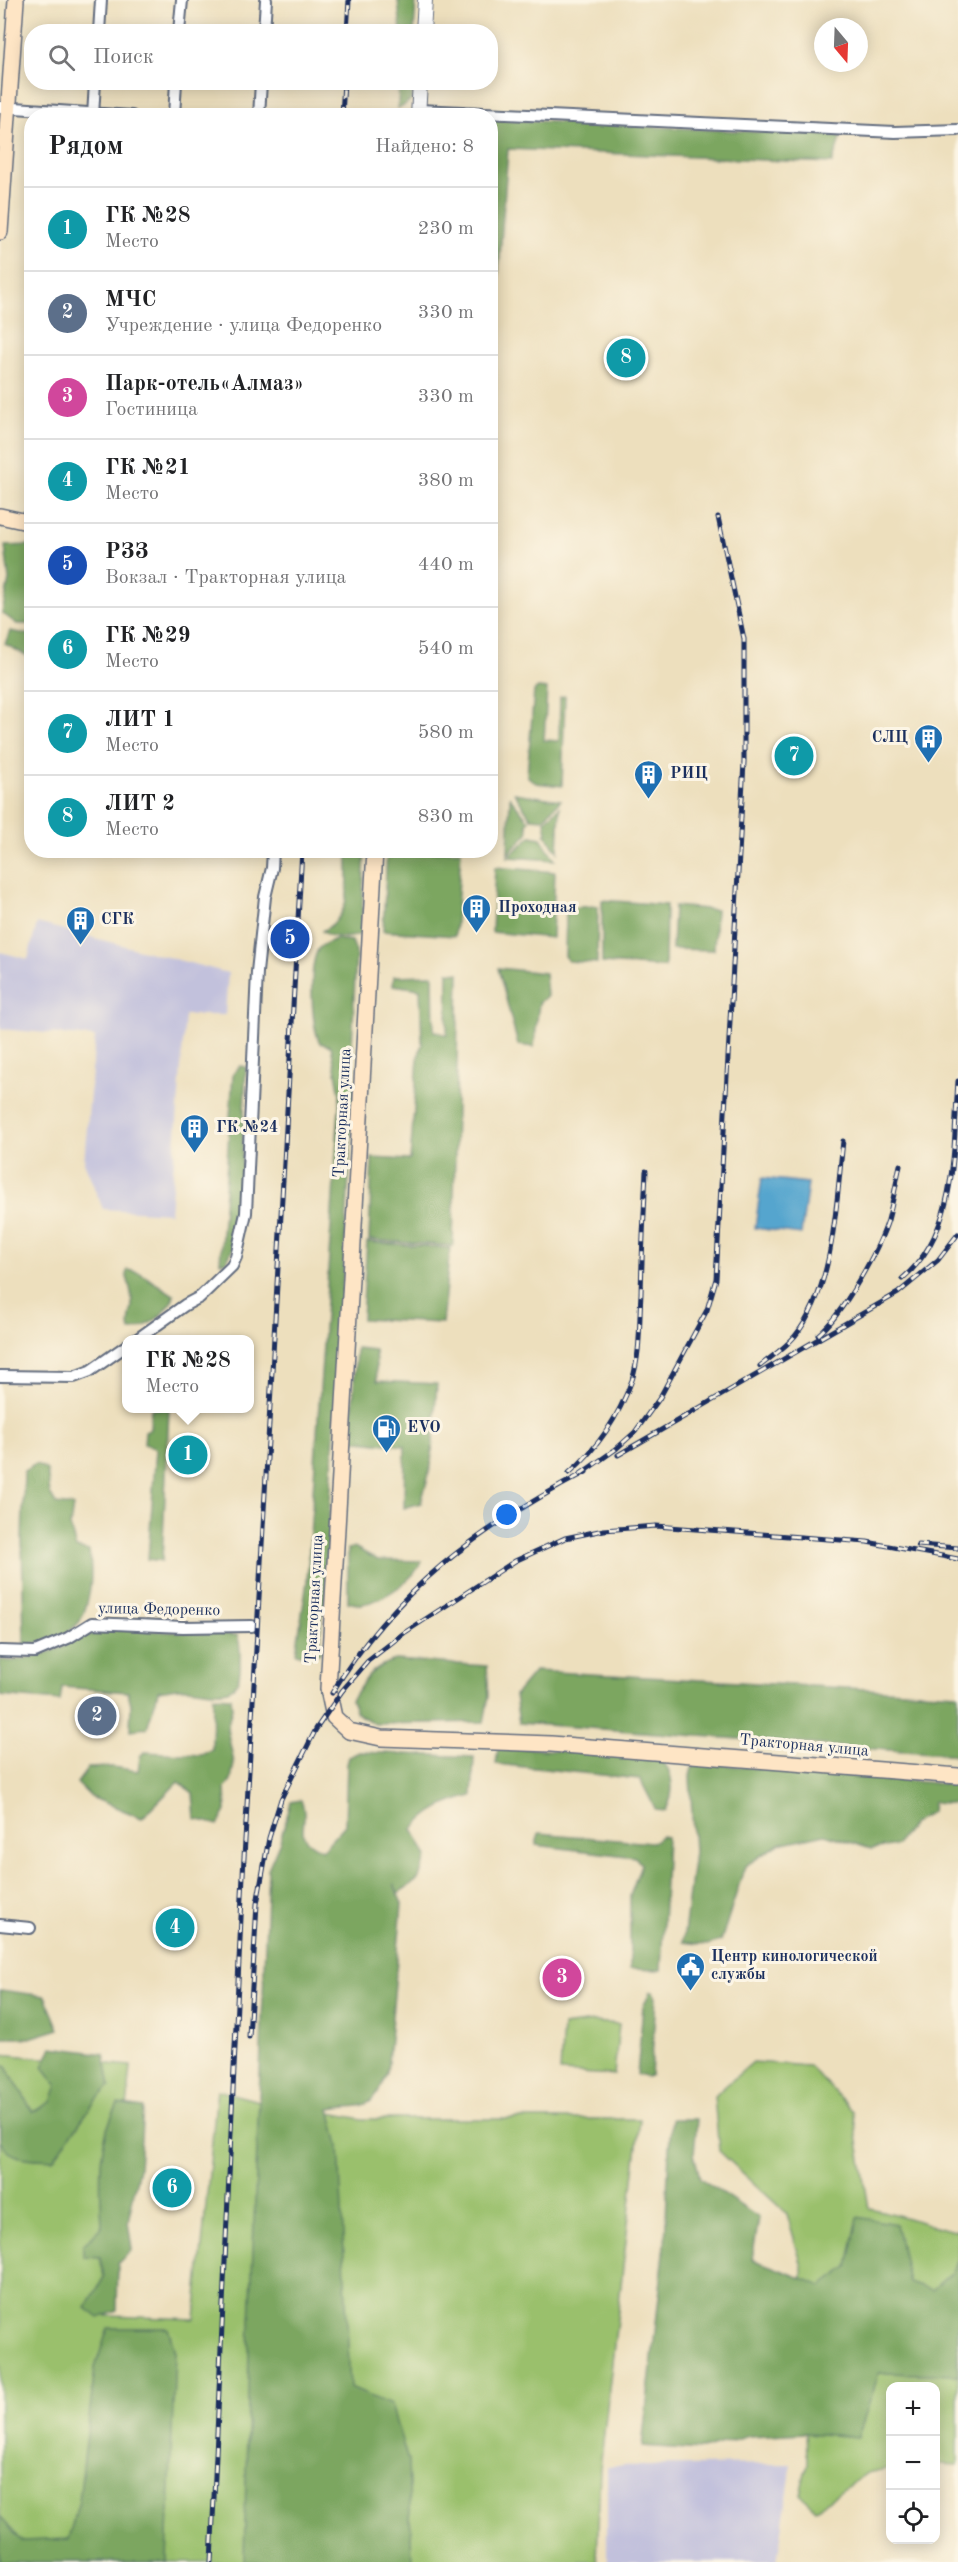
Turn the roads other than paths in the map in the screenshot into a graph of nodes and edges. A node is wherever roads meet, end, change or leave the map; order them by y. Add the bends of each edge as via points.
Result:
1 (16, 0) edge
2 (101, 0) edge
3 (182, 0) edge
4 (266, 0) edge
5 (425, 0) edge
6 (100, 24) edge
7 (180, 24) edge
8 (264, 24) edge
9 (424, 24) edge
10 (94, 90) edge
11 (176, 90) edge
12 (261, 90) edge
13 (419, 90) edge
14 (4, 107) edge
15 (93, 108) edge
16 (174, 108) edge
17 (259, 108) edge
18 (418, 108) edge
19 (24, 109) edge
20 (498, 116) edge
21 (958, 130) edge
22 (0, 232) edge
23 (0, 516) edge
24 (24, 521) edge
25 (272, 858) edge
26 (375, 858) edge
27 (143, 1335) edge
28 (122, 1349) edge
29 (0, 1376) edge
30 (252, 1626) dead end
31 (0, 1651) edge
32 (958, 1776) edge
33 (0, 1925) edge
34 (30, 1928) dead end

1 - 14 main road
2 - 6 street
3 - 7 street
4 - 8 street
5 - 9 street
10 - 15 street
11 - 16 street
12 - 17 street
13 - 18 street
14 - 19 street
14 - 22 main road
20 - 21 street via 895,132
23 - 24 main road
25 - 27 street via 257,972 246,1212 236,1257 232,1266 200,1297
26 - 32 main road, Тракторная улица via 328,1689 334,1717 349,1731 381,1738 551,1744
28 - 29 street via 74,1377
30 - 31 street, улица Федоренко via 92,1623 35,1652
33 - 34 street

